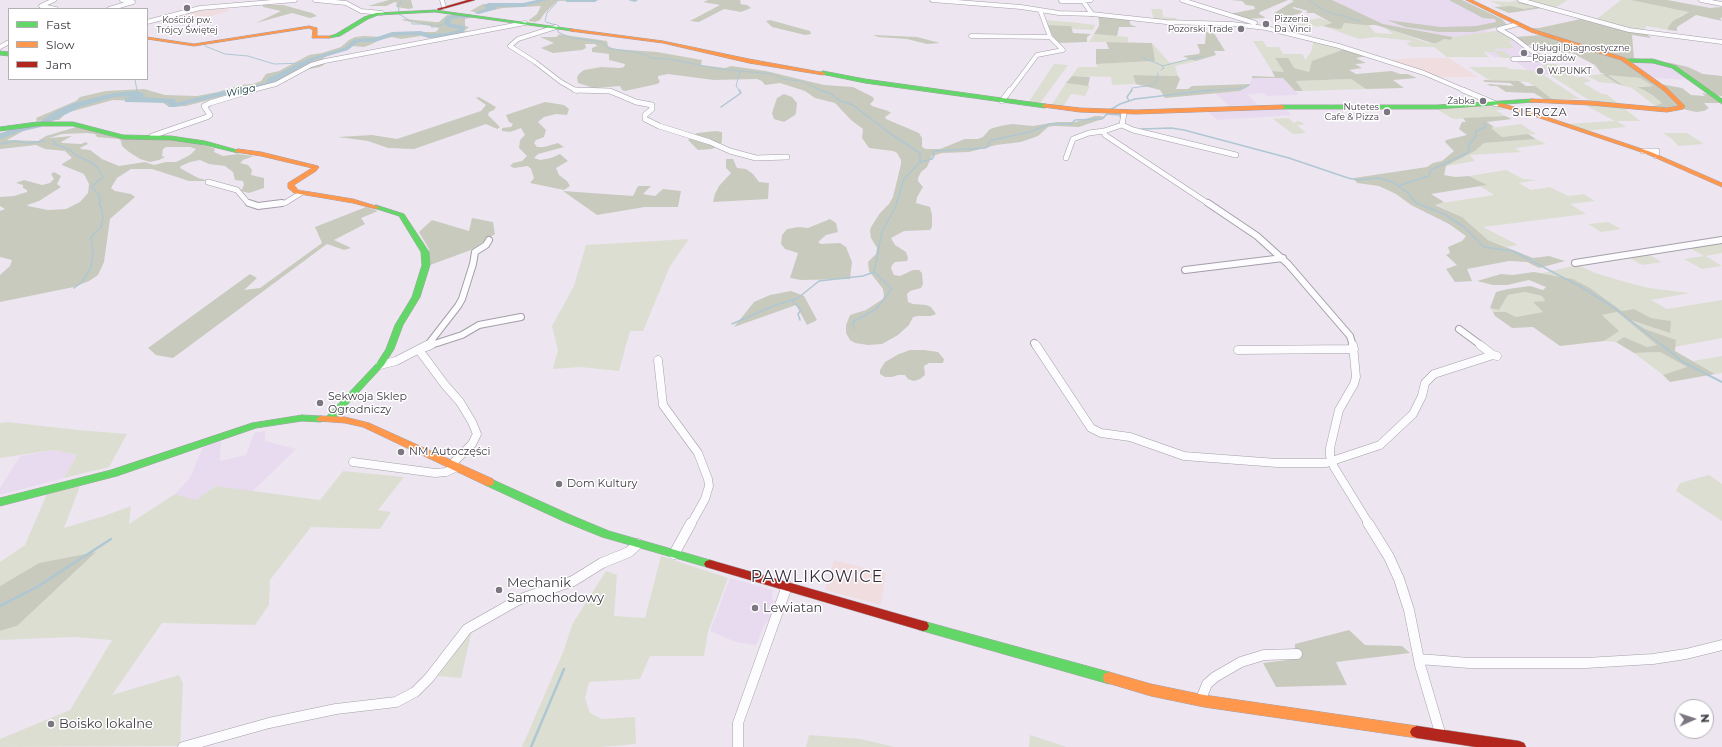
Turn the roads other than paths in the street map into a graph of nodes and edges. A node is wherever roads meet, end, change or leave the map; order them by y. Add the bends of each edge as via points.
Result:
1 (54, 0) edge
2 (122, 0) edge
3 (295, 0) edge
4 (315, 0) edge
5 (473, 0) edge
6 (932, 0) edge
7 (1091, 0) edge
8 (1182, 0) edge
9 (1468, 0) edge
10 (1520, 0) edge
11 (1701, 0) edge
12 (1061, 1) dead end
13 (1083, 1) junction
14 (443, 4) edge
15 (1722, 4) edge
16 (51, 8) edge
17 (112, 8) edge
18 (1040, 10) junction
19 (435, 11) junction
20 (382, 13) junction
21 (1092, 14) junction
22 (148, 22) edge
23 (525, 23) junction
24 (1518, 24) junction
25 (556, 27) junction
26 (1266, 28) junction
27 (971, 36) dead end
28 (1050, 37) junction
29 (148, 38) edge
30 (1722, 42) edge
31 (8, 43) edge
32 (2, 52) edge
33 (1513, 59) dead end
34 (1627, 61) junction
35 (1002, 101) junction
36 (1722, 102) edge
37 (1496, 104) junction
38 (1124, 112) junction
39 (1122, 125) junction
40 (0, 130) edge
41 (1104, 131) junction
42 (152, 136) junction
43 (1236, 155) dead end
44 (786, 157) dead end
45 (1066, 158) dead end
46 (208, 182) dead end
47 (1722, 184) edge
48 (301, 194) junction
49 (490, 240) dead end
50 (1722, 240) edge
51 (1283, 258) junction
52 (1575, 263) dead end
53 (1185, 270) dead end
54 (521, 317) dead end
55 (1459, 328) dead end
56 (1034, 343) dead end
57 (423, 349) junction
58 (1354, 349) junction
59 (1238, 350) dead end
60 (658, 360) dead end
61 (380, 365) junction
62 (330, 418) junction
63 (1331, 460) junction
64 (353, 462) dead end
65 (454, 466) junction
66 (0, 502) edge
67 (638, 544) junction
68 (674, 554) junction
69 (787, 586) junction
70 (1722, 645) edge
71 (1297, 654) dead end
72 (1419, 659) junction
73 (1204, 701) junction
74 (1441, 736) junction
75 (183, 747) edge
76 (738, 747) edge
77 (1519, 747) edge

1 - 16 street via 41,6
2 - 17 street via 133,2
3 - 22 street via 200,8
4 - 20 street via 346,3 361,11
5 - 14 street
6 - 18 street
7 - 13 street
8 - 26 street
9 - 24 street
10 - 30 street via 1630,30
11 - 15 street
12 - 13 street
13 - 21 street
14 - 19 street
18 - 21 street
18 - 28 street
19 - 20 street
19 - 23 street
20 - 29 street via 370,16 338,36 325,38 314,37 315,29 309,27 194,45
21 - 26 street via 1166,22
23 - 25 street
23 - 42 street via 311,65 276,84 210,103 204,108 210,115
24 - 33 street via 1499,29 1542,59
24 - 34 street
25 - 35 street via 663,42 760,63
25 - 44 street via 518,39 510,46 577,90 610,92 652,105 645,119 659,126 756,158
26 - 37 street via 1339,46 1424,73
27 - 28 street
28 - 35 street via 1063,50 1037,55
31 - 32 street
34 - 36 street via 1653,61 1674,66
34 - 37 street via 1665,89 1680,103 1681,108 1667,110 1535,101
35 - 38 street via 1065,109
37 - 38 street via 1437,107 1240,107
37 - 47 street via 1643,151
38 - 39 street
39 - 41 street
39 - 43 street via 1133,130
40 - 42 street via 48,123 86,127 123,137
41 - 45 street via 1073,139
41 - 51 street via 1112,141 1257,236
42 - 48 street via 205,143 316,166 314,170 290,184 291,188
46 - 48 street via 237,190 248,203 258,206 285,203
48 - 61 street via 341,199 402,215 425,252 426,265 416,297
49 - 57 street via 475,252 458,306
50 - 52 street
51 - 53 street
51 - 58 street via 1345,328
54 - 57 street via 479,326
55 - 63 street via 1495,355 1434,374 1425,382 1413,414 1387,440
56 - 63 street via 1091,428 1101,433 1130,437 1184,456 1277,463 1326,463
57 - 61 street
57 - 65 street via 445,385 460,402 477,434
58 - 59 street
58 - 63 street via 1356,377 1336,417 1330,448
60 - 68 street via 664,405 698,452 709,486 706,499
61 - 62 street
62 - 65 street via 366,425
62 - 66 street via 302,418 255,425 113,473
63 - 72 street via 1394,567 1409,610
64 - 65 street via 435,473 446,472
65 - 67 street via 569,519
67 - 68 street
67 - 75 street via 629,552 602,563 573,581 518,600 467,629 429,678 415,692 396,702 336,709
68 - 69 street
69 - 73 street via 1151,690
69 - 76 street via 738,723
70 - 72 street via 1653,659 1586,663 1469,663
71 - 73 street via 1264,655 1241,662 1207,684 1203,694
72 - 74 street
73 - 74 street
74 - 77 street

